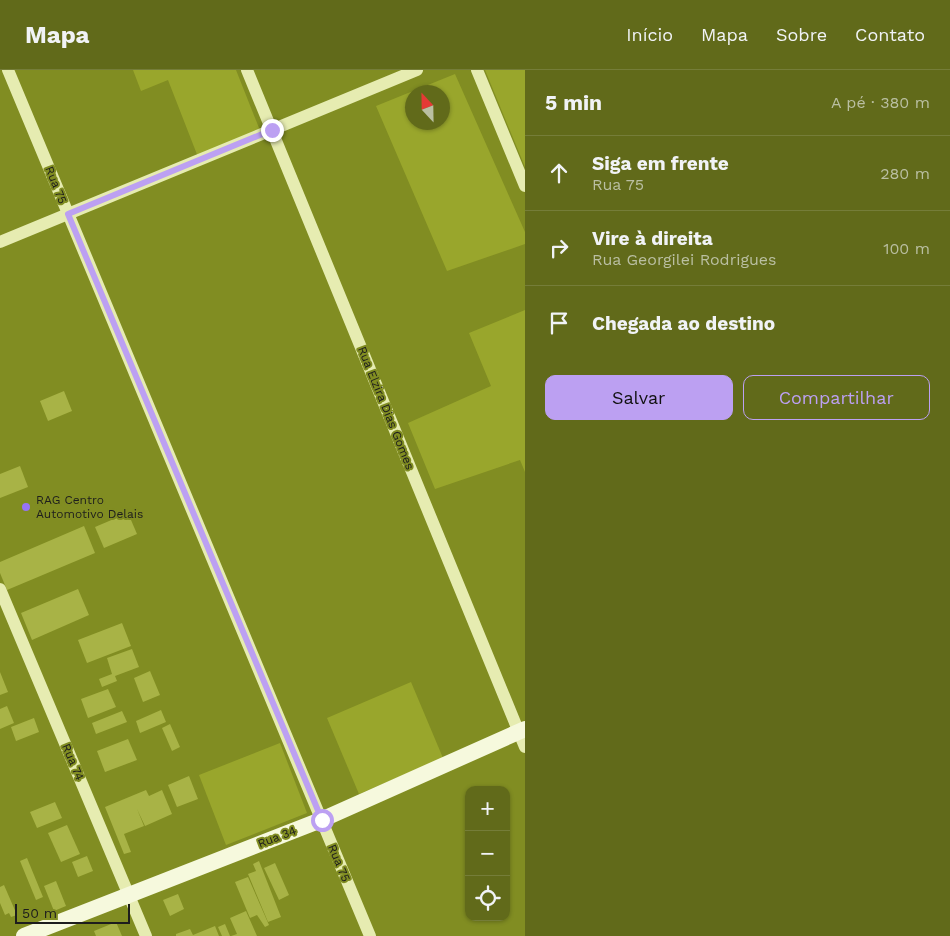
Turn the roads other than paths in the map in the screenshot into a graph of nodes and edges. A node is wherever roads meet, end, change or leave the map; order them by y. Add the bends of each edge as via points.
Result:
1 (8, 70) edge
2 (247, 70) edge
3 (417, 70) edge
4 (477, 70) edge
5 (272, 130) junction
6 (525, 186) edge
7 (68, 214) junction
8 (0, 242) edge
9 (0, 589) edge
10 (522, 730) edge
11 (525, 747) edge
12 (322, 820) junction
13 (128, 895) junction
14 (24, 936) edge
15 (146, 936) edge
16 (370, 936) edge

1 - 7 street, Rua 75
2 - 5 street, Rua Elzira Dias Gomes
3 - 5 street
4 - 6 street
5 - 7 street
5 - 10 street, Rua Elzira Dias Gomes
7 - 8 street
7 - 12 street, Rua 75
9 - 13 street, Rua 74
10 - 11 street, Rua Elzira Dias Gomes
10 - 12 street, Rua 34
12 - 13 street, Rua 34
12 - 16 street, Rua 75
13 - 14 street, Rua 34
13 - 15 street, Rua 74

